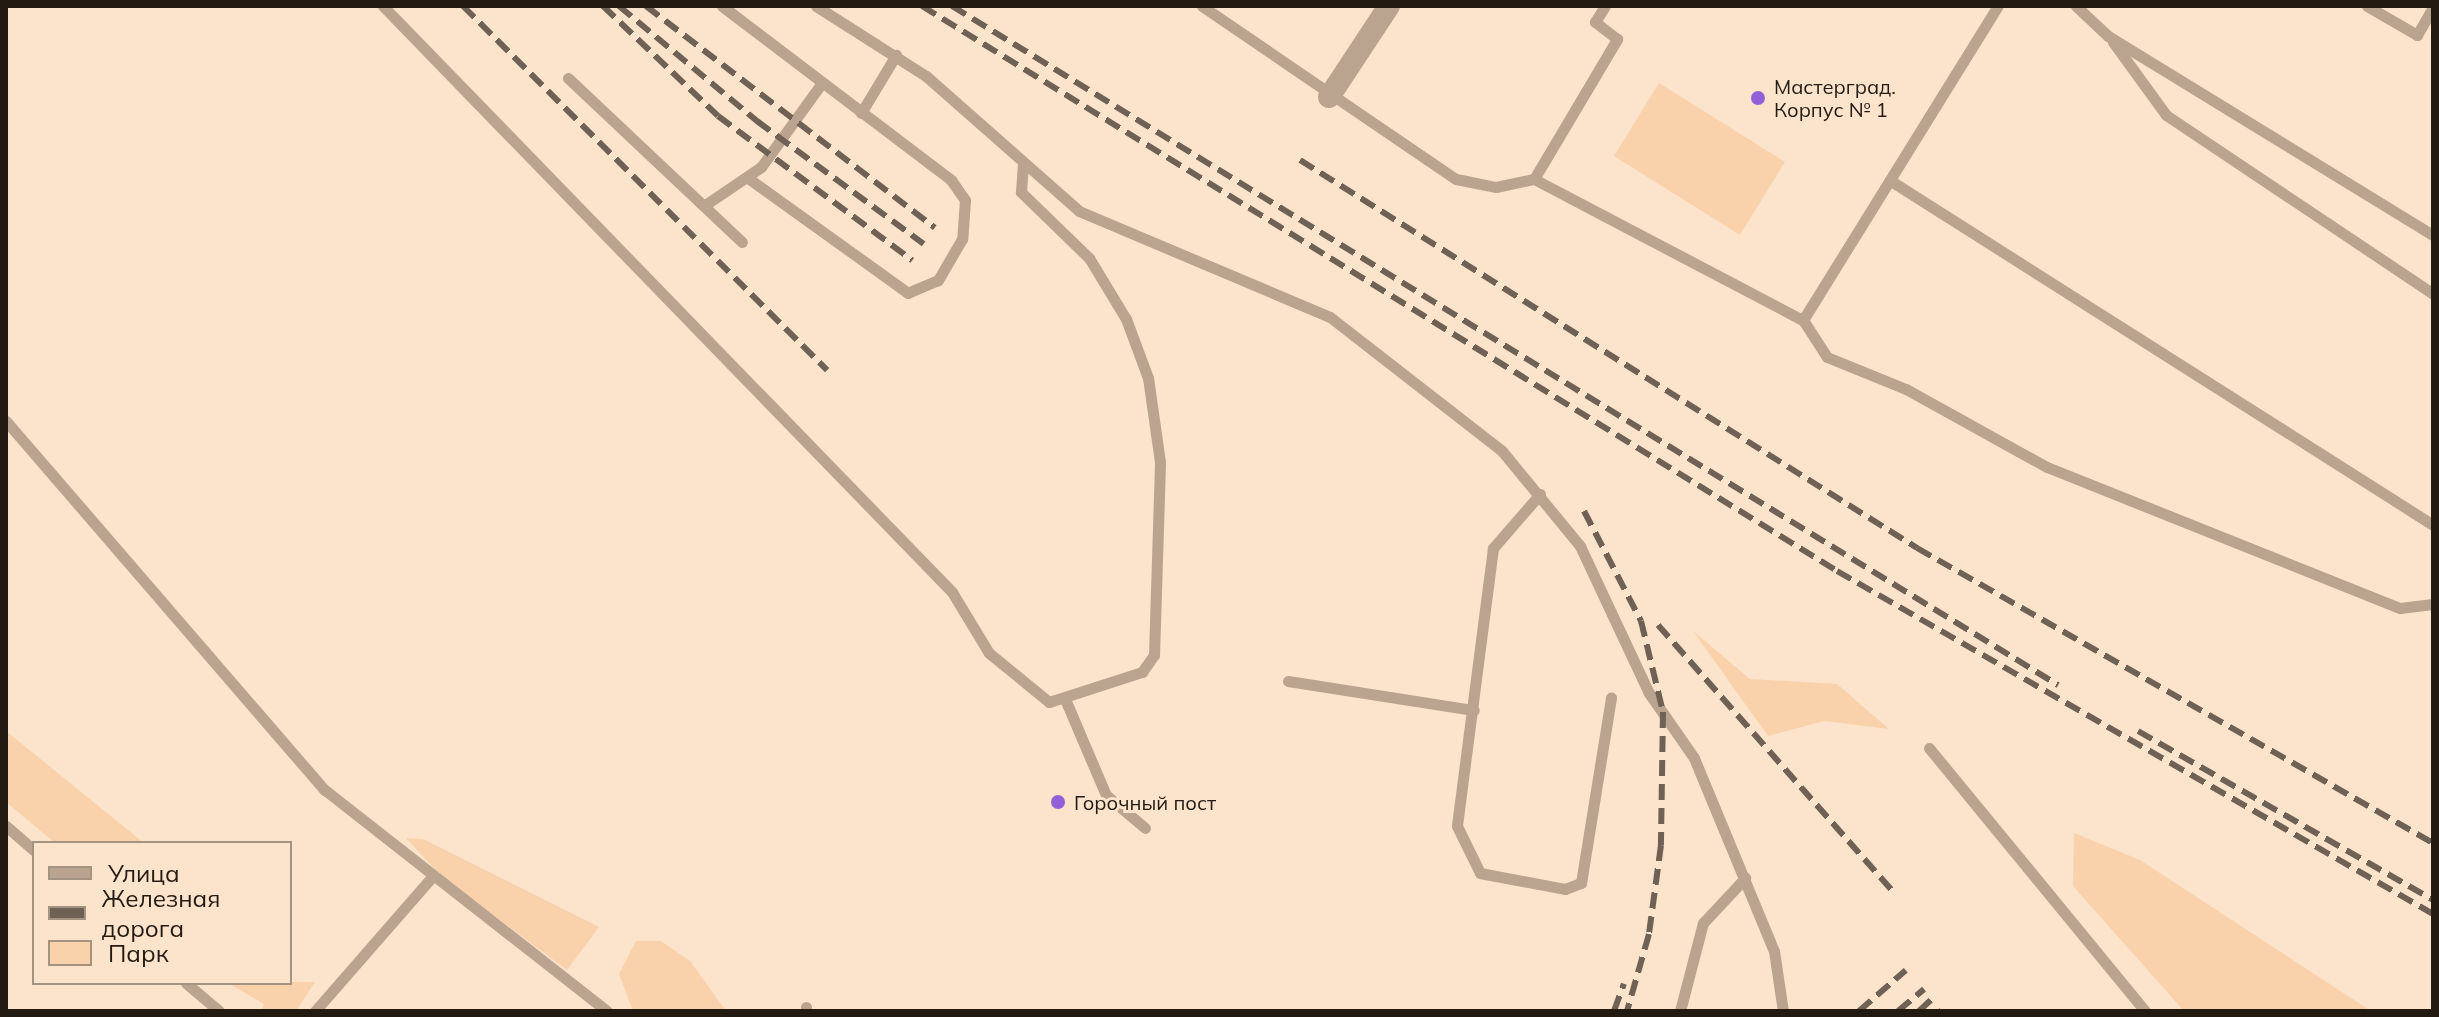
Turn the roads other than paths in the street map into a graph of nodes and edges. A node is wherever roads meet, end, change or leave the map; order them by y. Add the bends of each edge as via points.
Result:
1 (383, 6) edge
2 (722, 6) edge
3 (816, 6) edge
4 (1202, 6) edge
5 (1389, 6) edge
6 (1605, 6) edge
7 (1998, 6) edge
8 (2076, 6) edge
9 (2367, 6) edge
10 (2433, 7) edge
11 (2108, 36) junction
12 (896, 55) junction
13 (568, 78) dead end
14 (821, 84) junction
15 (1329, 97) junction
16 (861, 113) junction
17 (1023, 165) junction
18 (748, 178) junction
19 (1534, 179) junction
20 (1891, 181) junction
21 (705, 205) junction
22 (2433, 235) edge
23 (742, 242) dead end
24 (2433, 294) edge
25 (1803, 320) junction
26 (6, 421) edge
27 (1540, 494) junction
28 (2433, 525) edge
29 (2433, 604) edge
30 (1288, 681) dead end
31 (1611, 697) dead end
32 (1065, 699) junction
33 (1474, 710) junction
34 (1929, 748) dead end
35 (6, 826) edge
36 (1145, 828) dead end
37 (32, 848) edge
38 (1745, 878) junction
39 (430, 879) junction
40 (188, 985) edge
41 (219, 1011) edge
42 (315, 1011) edge
43 (607, 1011) edge
44 (1680, 1011) edge
45 (1783, 1011) edge
46 (2145, 1011) edge

1 - 32 lane via 952,592 989,653 1039,699
2 - 14 lane
3 - 12 lane
4 - 15 lane
5 - 15 street
6 - 19 lane via 1595,22 1617,39
7 - 20 lane
8 - 11 lane
9 - 10 lane via 2417,35
11 - 22 lane
11 - 24 lane via 2166,115
12 - 16 lane
12 - 17 lane
13 - 21 lane
14 - 16 lane
14 - 18 lane
15 - 19 lane via 1456,179 1496,187
16 - 18 lane via 941,171 965,200 958,251 928,288 908,293 888,284
17 - 27 lane via 1111,230 1235,272 1330,317 1475,428
17 - 32 lane via 1021,192 1089,258 1126,319 1148,378 1160,462 1154,655 1142,672
18 - 21 lane
19 - 25 lane
20 - 25 lane
20 - 28 lane
21 - 23 lane
25 - 29 lane via 1827,357 1906,389 2047,467 2400,608
26 - 39 lane via 325,790
27 - 33 lane via 1493,548
27 - 38 lane via 1580,546 1649,693 1694,758
30 - 33 lane
31 - 33 lane via 1584,873 1575,889 1490,877 1470,861 1457,826
32 - 36 lane via 1106,795
34 - 46 lane
35 - 37 lane
38 - 44 lane via 1703,923
38 - 45 lane via 1774,951
39 - 42 lane
39 - 43 lane
40 - 41 lane

